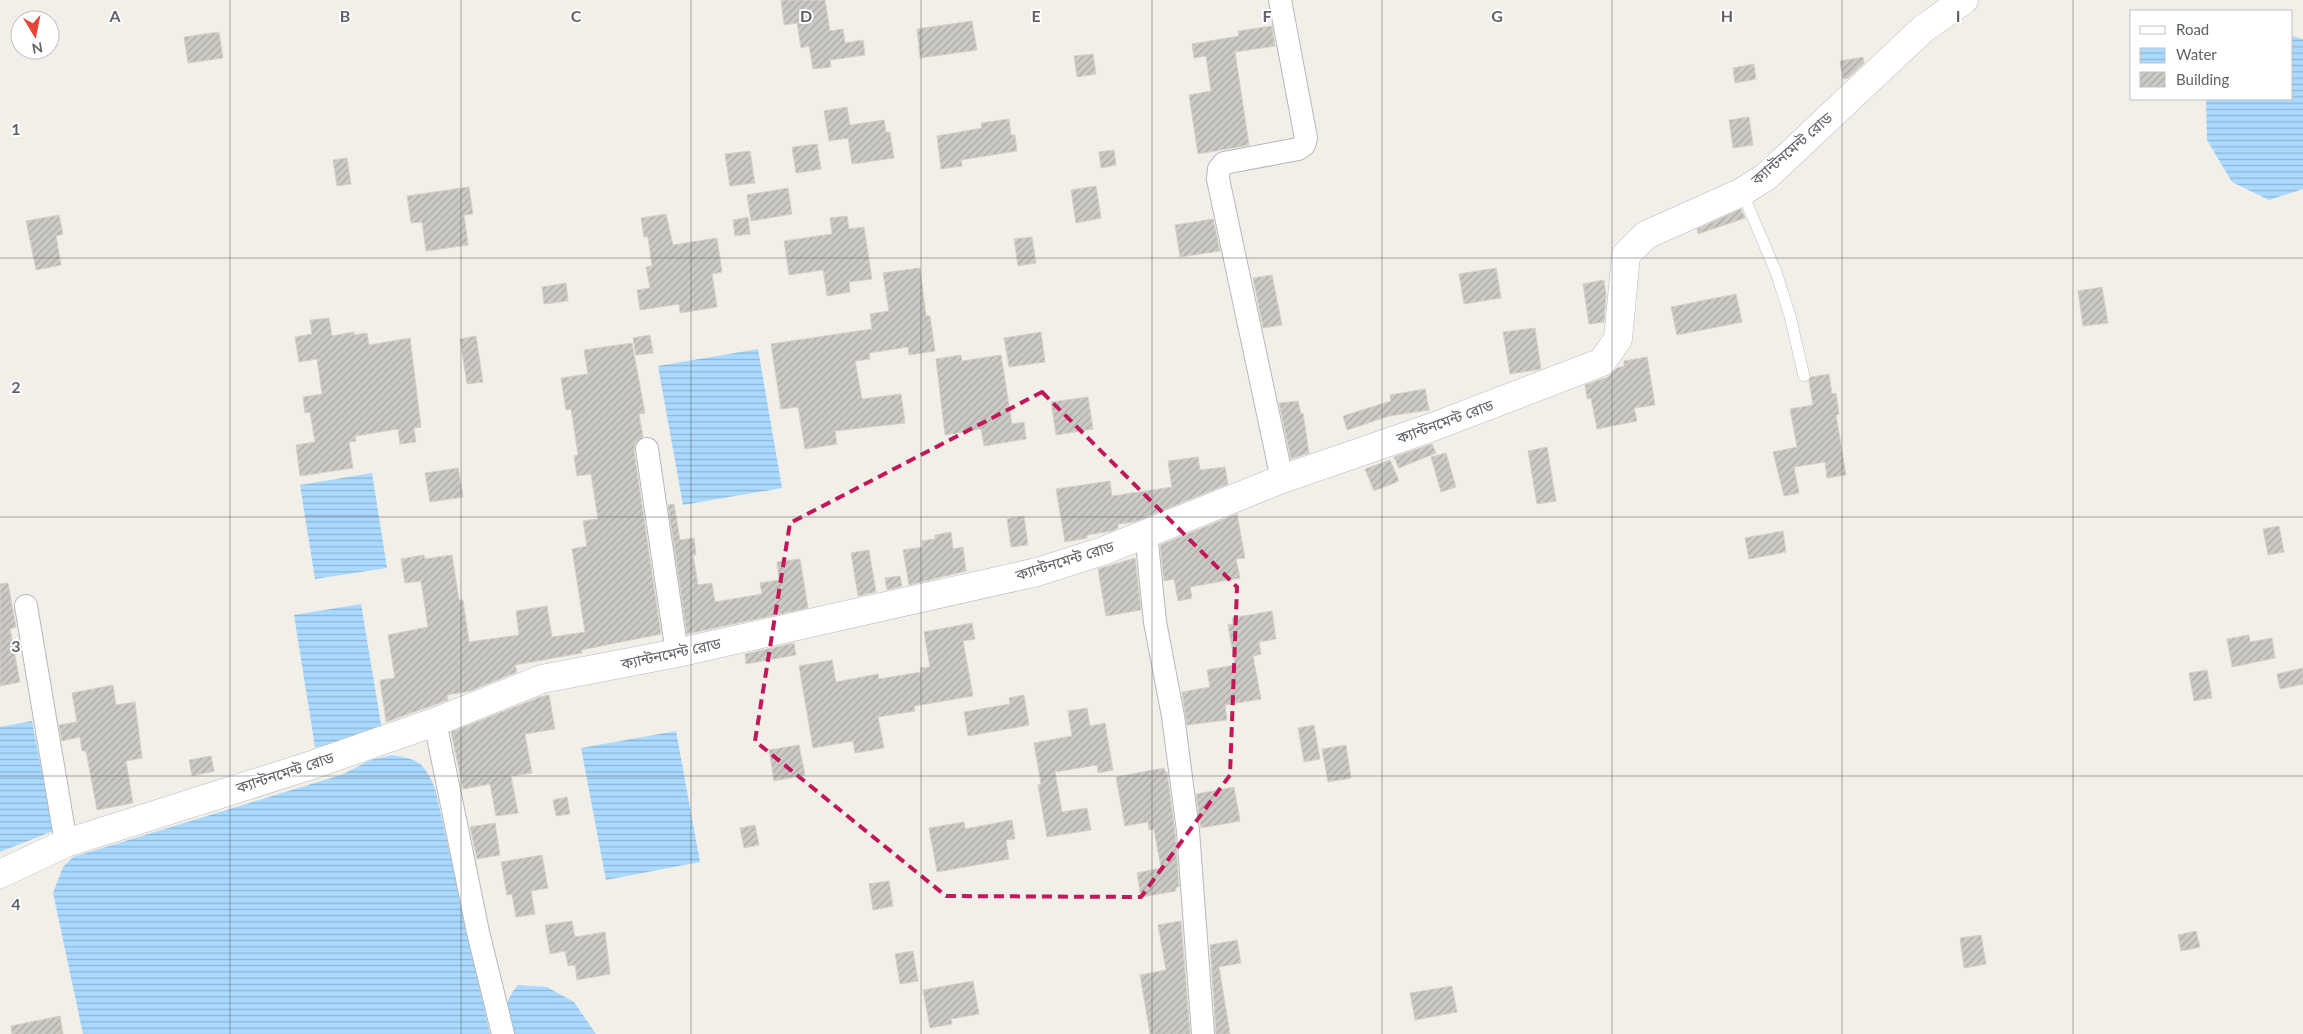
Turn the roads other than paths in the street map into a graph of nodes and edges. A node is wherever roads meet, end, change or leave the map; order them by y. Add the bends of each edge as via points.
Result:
1 (1280, 0) edge
2 (1964, 0) edge
3 (1742, 192) junction
4 (1804, 376) dead end
5 (647, 449) dead end
6 (1282, 479) junction
7 (1146, 533) junction
8 (26, 606) dead end
9 (677, 654) junction
10 (435, 722) junction
11 (66, 842) junction
12 (0, 874) edge
13 (502, 1034) edge
14 (1203, 1034) edge

1 - 6 street via 1306,138 1304,145 1298,149 1224,164 1219,169 1218,179
2 - 3 main road, ক্যান্টনমেন্ট রোড via 1923,29 1767,176
3 - 4 lane via 1776,272
3 - 6 main road, ক্যান্টনমেন্ট রোড via 1646,235 1626,254 1618,339 1602,362 1430,428
5 - 9 street
6 - 7 main road, ক্যান্টনমেন্ট রোড
7 - 9 main road, ক্যান্টনমেন্ট রোড via 1037,572
7 - 14 street via 1155,622 1173,716 1188,831
8 - 11 street
9 - 10 main road, ক্যান্টনমেন্ট রোড via 542,678
10 - 11 main road, ক্যান্টনমেন্ট রোড via 309,766
10 - 13 street
11 - 12 main road, ক্যান্টনমেন্ট রোড

